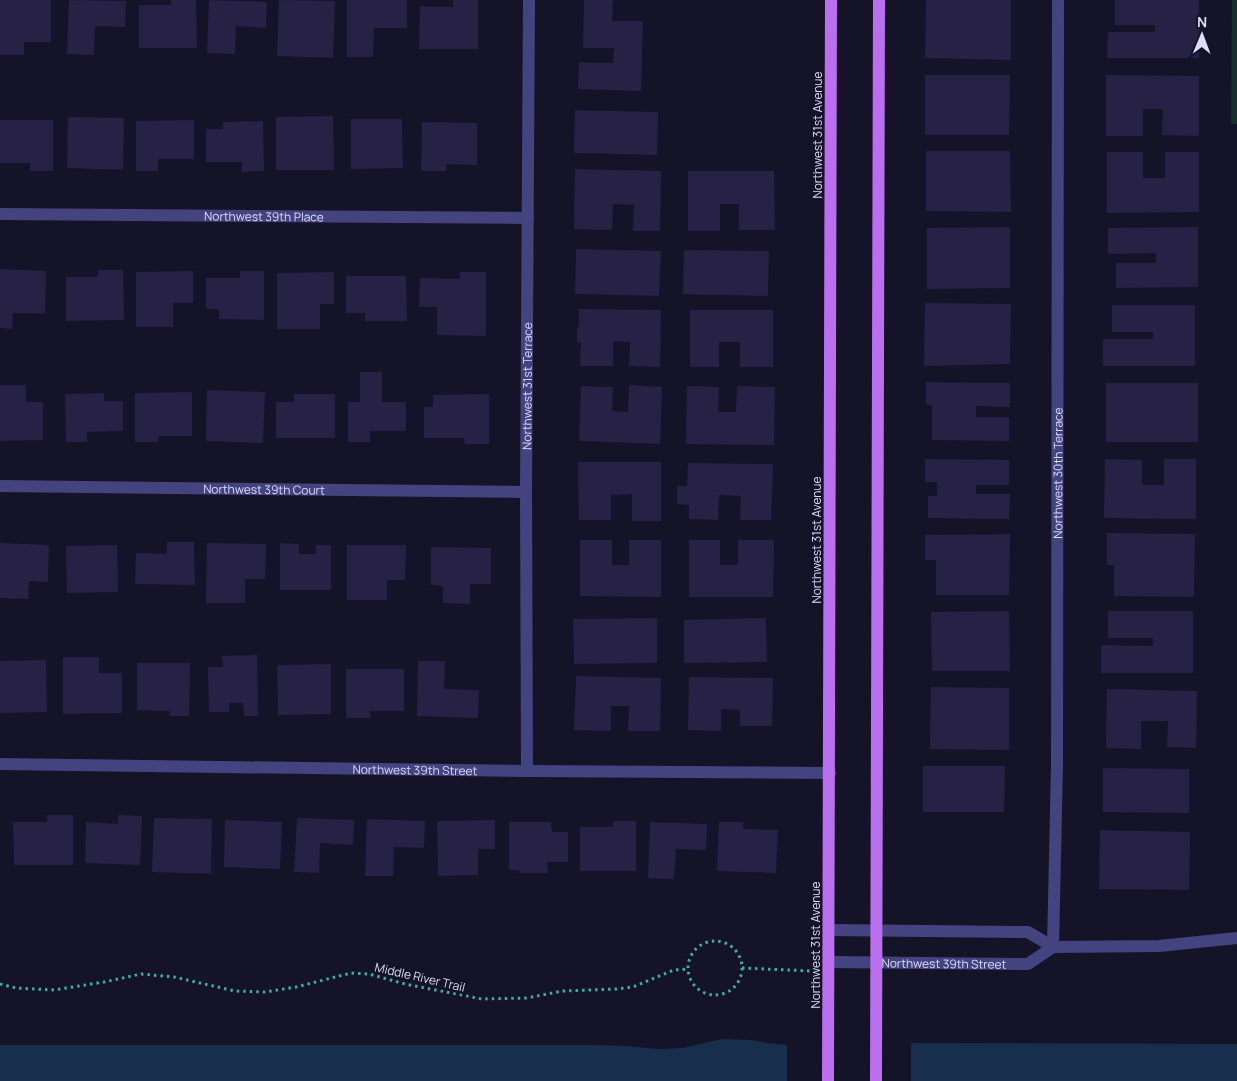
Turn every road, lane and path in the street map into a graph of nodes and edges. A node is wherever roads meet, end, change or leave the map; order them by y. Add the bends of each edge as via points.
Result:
1 (529, 0) edge
2 (831, 0) edge
3 (879, 0) edge
4 (1058, 0) edge
5 (0, 214) edge
6 (528, 218) junction
7 (0, 486) edge
8 (526, 492) junction
9 (0, 764) edge
10 (527, 771) junction
11 (830, 773) junction
12 (829, 930) junction
13 (876, 931) junction
14 (1237, 938) edge
15 (1053, 947) junction
16 (876, 963) junction
17 (829, 967) junction
18 (688, 968) junction
19 (742, 968) junction
20 (0, 984) edge
21 (828, 1081) edge
22 (876, 1081) edge

1 - 6 street, Northwest 31st Terrace
2 - 11 main road, Northwest 31st Avenue
3 - 13 main road
4 - 15 street, Northwest 30th Terrace via 1057,765
5 - 6 street, Northwest 39th Place
6 - 8 street, Northwest 31st Terrace
7 - 8 street, Northwest 39th Court
8 - 10 street, Northwest 31st Terrace
9 - 10 street, Northwest 39th Street
10 - 11 street, Northwest 39th Street
11 - 12 main road, Northwest 31st Avenue
12 - 13 street
12 - 17 main road, Northwest 31st Avenue
13 - 15 street via 1028,932
13 - 16 main road
14 - 15 street via 1159,946
15 - 16 street, Northwest 39th Street via 1028,964
16 - 17 street, Northwest 39th Street
16 - 22 main road
17 - 19 path
17 - 21 main road, Northwest 31st Avenue
18 - 19 path via 693,953 699,947 715,942 731,947
18 - 19 path via 695,986 720,995 736,985
18 - 20 path, Middle River Trail via 674,970 633,987 562,991 526,998 482,999 370,974 351,973 265,992 235,991 174,977 141,974 54,990

